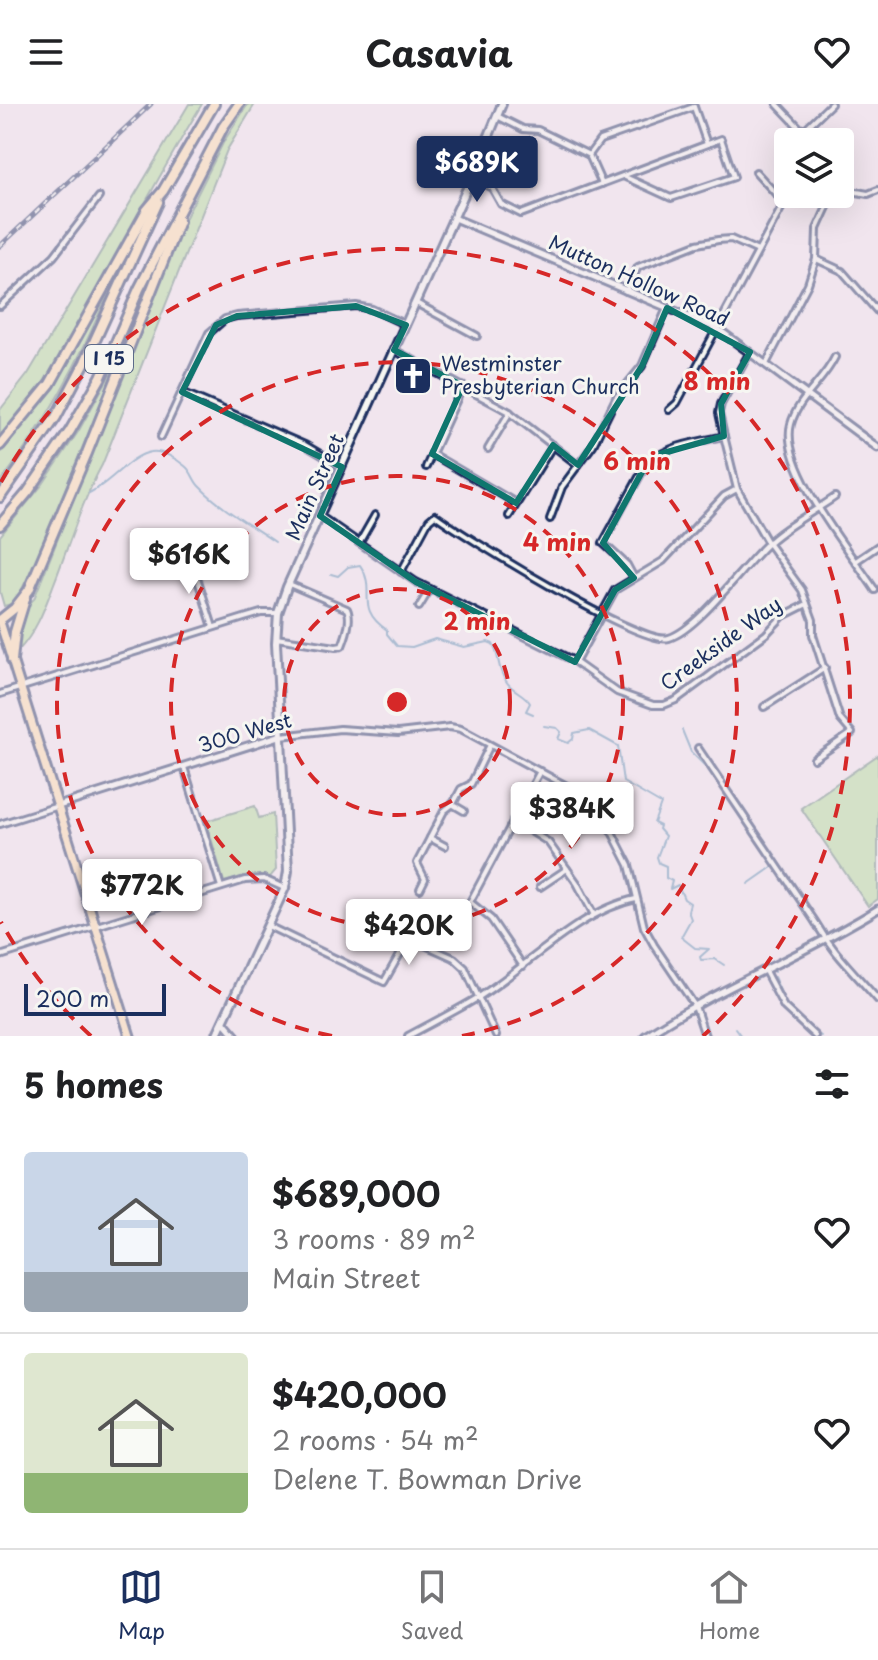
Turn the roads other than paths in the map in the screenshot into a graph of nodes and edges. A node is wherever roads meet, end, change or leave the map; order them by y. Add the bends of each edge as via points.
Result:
1 (214, 104) edge
2 (239, 104) edge
3 (502, 104) edge
4 (777, 104) edge
5 (831, 104) edge
6 (694, 105) edge
7 (497, 116) junction
8 (800, 128) edge
9 (806, 128) edge
10 (707, 144) junction
11 (589, 155) junction
12 (756, 172) dead end
13 (623, 176) junction
14 (472, 177) junction
15 (195, 180) junction
16 (602, 184) junction
17 (878, 190) edge
18 (163, 191) junction
19 (854, 192) edge
20 (99, 197) dead end
21 (827, 208) edge
22 (454, 218) junction
23 (758, 251) junction
24 (816, 259) junction
25 (626, 291) junction
26 (416, 303) junction
27 (0, 306) edge
28 (667, 308) junction
29 (878, 312) edge
30 (406, 325) junction
31 (718, 329) junction
32 (477, 336) dead end
33 (394, 350) junction
34 (750, 352) junction
35 (835, 357) dead end
36 (766, 364) junction
37 (463, 386) junction
38 (182, 392) junction
39 (809, 396) junction
40 (669, 410) dead end
41 (510, 412) junction
42 (724, 436) junction
43 (161, 437) dead end
44 (0, 445) edge
45 (553, 445) junction
46 (878, 448) edge
47 (488, 449) dead end
48 (432, 454) junction
49 (578, 465) junction
50 (342, 467) junction
51 (426, 467) dead end
52 (737, 489) junction
53 (0, 497) edge
54 (835, 497) dead end
55 (516, 503) junction
56 (820, 508) junction
57 (375, 515) dead end
58 (320, 516) junction
59 (509, 516) dead end
60 (550, 519) dead end
61 (0, 525) edge
62 (359, 543) junction
63 (768, 543) junction
64 (878, 546) edge
65 (185, 555) dead end
66 (856, 561) junction
67 (401, 572) junction
68 (634, 578) junction
69 (289, 584) junction
70 (430, 589) junction
71 (29, 590) junction
72 (875, 590) dead end
73 (807, 604) junction
74 (419, 607) dead end
75 (278, 613) junction
76 (601, 613) junction
77 (0, 621) edge
78 (213, 627) junction
79 (276, 638) junction
80 (12, 660) junction
81 (575, 662) junction
82 (825, 668) junction
83 (20, 687) junction
84 (0, 694) edge
85 (764, 707) dead end
86 (279, 736) junction
87 (490, 745) junction
88 (698, 748) dead end
89 (814, 759) dead end
90 (184, 767) junction
91 (540, 771) junction
92 (477, 772) junction
93 (483, 775) dead end
94 (452, 804) junction
95 (58, 806) junction
96 (464, 811) dead end
97 (513, 820) junction
98 (0, 824) edge
99 (430, 838) junction
100 (445, 846) dead end
101 (567, 869) junction
102 (221, 887) junction
103 (540, 887) dead end
104 (285, 888) junction
105 (420, 889) dead end
106 (636, 899) junction
107 (878, 909) edge
108 (594, 915) junction
109 (268, 926) junction
110 (96, 927) junction
111 (825, 941) junction
112 (0, 956) edge
113 (523, 966) junction
114 (765, 971) junction
115 (875, 993) edge
116 (479, 997) junction
117 (878, 1000) edge
118 (695, 1006) junction
119 (223, 1021) junction
120 (130, 1036) edge
121 (216, 1036) edge
122 (236, 1036) edge
123 (408, 1036) edge
124 (496, 1036) edge
125 (645, 1036) edge
126 (705, 1036) edge
127 (815, 1036) edge

1 - 18 highway, I 15
2 - 15 highway, I 15
3 - 7 main road, Main Street
4 - 8 street
5 - 9 street
6 - 10 street
6 - 11 street via 600,140
7 - 11 street
7 - 14 main road, Main Street
10 - 13 street
10 - 13 street via 721,139 734,177 671,198
11 - 16 street
12 - 23 street via 784,203
13 - 16 street
14 - 16 street via 492,188 501,204 521,214
14 - 22 main road, Main Street
15 - 61 highway, I 15 via 101,377 70,431
15 - 71 highway
17 - 19 street
18 - 44 highway via 147,210 50,384
18 - 53 highway, I 15 via 63,403
20 - 27 street via 54,256
21 - 24 street via 817,229
22 - 25 street, Mutton Hollow Road
22 - 26 main road, Main Street
23 - 25 street via 731,239 697,244 638,267
23 - 31 street
24 - 29 street via 842,271
24 - 36 street
25 - 28 street, Mutton Hollow Road
26 - 30 main road, Main Street
26 - 32 street
28 - 31 street, Mutton Hollow Road
28 - 49 street via 642,366 616,398
30 - 33 main road, Main Street
30 - 38 street via 356,306 225,319 209,333
31 - 34 street, Mutton Hollow Road
31 - 40 street
33 - 37 street
33 - 50 main road, Main Street
34 - 36 street, Mutton Hollow Road
34 - 42 street via 721,404
35 - 39 street
36 - 39 street, Mutton Hollow Road
37 - 41 street
37 - 48 street
38 - 43 street
38 - 50 street via 305,445
39 - 46 street, Mutton Hollow Road
39 - 56 street via 791,425 790,438 796,463
41 - 45 street
41 - 47 street
42 - 52 street
42 - 68 street via 675,448 650,461 603,543
45 - 49 street
45 - 55 street
48 - 51 street
48 - 55 street
49 - 60 street via 562,487
50 - 58 main road, Main Street
52 - 63 street
52 - 68 street via 724,496 663,561
54 - 56 street
55 - 59 street
56 - 63 street
56 - 66 street
57 - 62 street
58 - 62 street, Creekside Way
58 - 69 main road, Main Street
62 - 67 street, Creekside Way
63 - 73 street
63 - 76 street via 695,621 665,640 645,636
64 - 66 street
65 - 78 street
66 - 72 street
67 - 70 street, Creekside Way
67 - 76 street via 435,515
68 - 76 street via 615,590
69 - 75 main road, Main Street
69 - 79 street via 347,609 344,642 336,647
70 - 74 street
70 - 81 street, Creekside Way
71 - 77 highway
71 - 80 highway
73 - 81 street, Creekside Way via 783,616 737,657 664,705 617,692
73 - 82 street
75 - 78 street
75 - 79 main road, Main Street
76 - 81 street
77 - 80 main road
78 - 83 street
79 - 86 main road, Main Street
80 - 83 main road
82 - 85 street
82 - 89 street via 840,719 852,733
83 - 84 street
83 - 95 main road
86 - 87 street, 300 West via 450,727
86 - 90 street, 300 West
86 - 104 main road, Main Street
87 - 91 street, 300 West
87 - 92 street
88 - 111 street
90 - 95 street, 300 West
90 - 102 street
91 - 97 street
91 - 106 street, 300 West via 576,791 599,813 623,850
92 - 93 street
92 - 94 street
94 - 96 street
94 - 99 street
95 - 98 street
95 - 110 main road
97 - 101 street via 548,842
97 - 113 street via 470,902 491,919
99 - 100 street
99 - 105 street via 417,863 425,879
101 - 103 street
101 - 108 street
102 - 104 street via 264,879
102 - 110 street
104 - 109 main road, Main Street
106 - 108 street
106 - 118 street, 300 West via 644,927
107 - 111 street
108 - 113 street
109 - 116 street via 384,982 409,938 454,958
109 - 119 main road, Main Street
110 - 112 street
110 - 120 main road
111 - 114 street
111 - 115 street
113 - 116 street
114 - 118 street
114 - 127 street via 784,1007
115 - 117 street
116 - 123 street
116 - 124 street
118 - 125 street
118 - 126 street, 300 West
119 - 121 main road, Main Street
119 - 122 street

